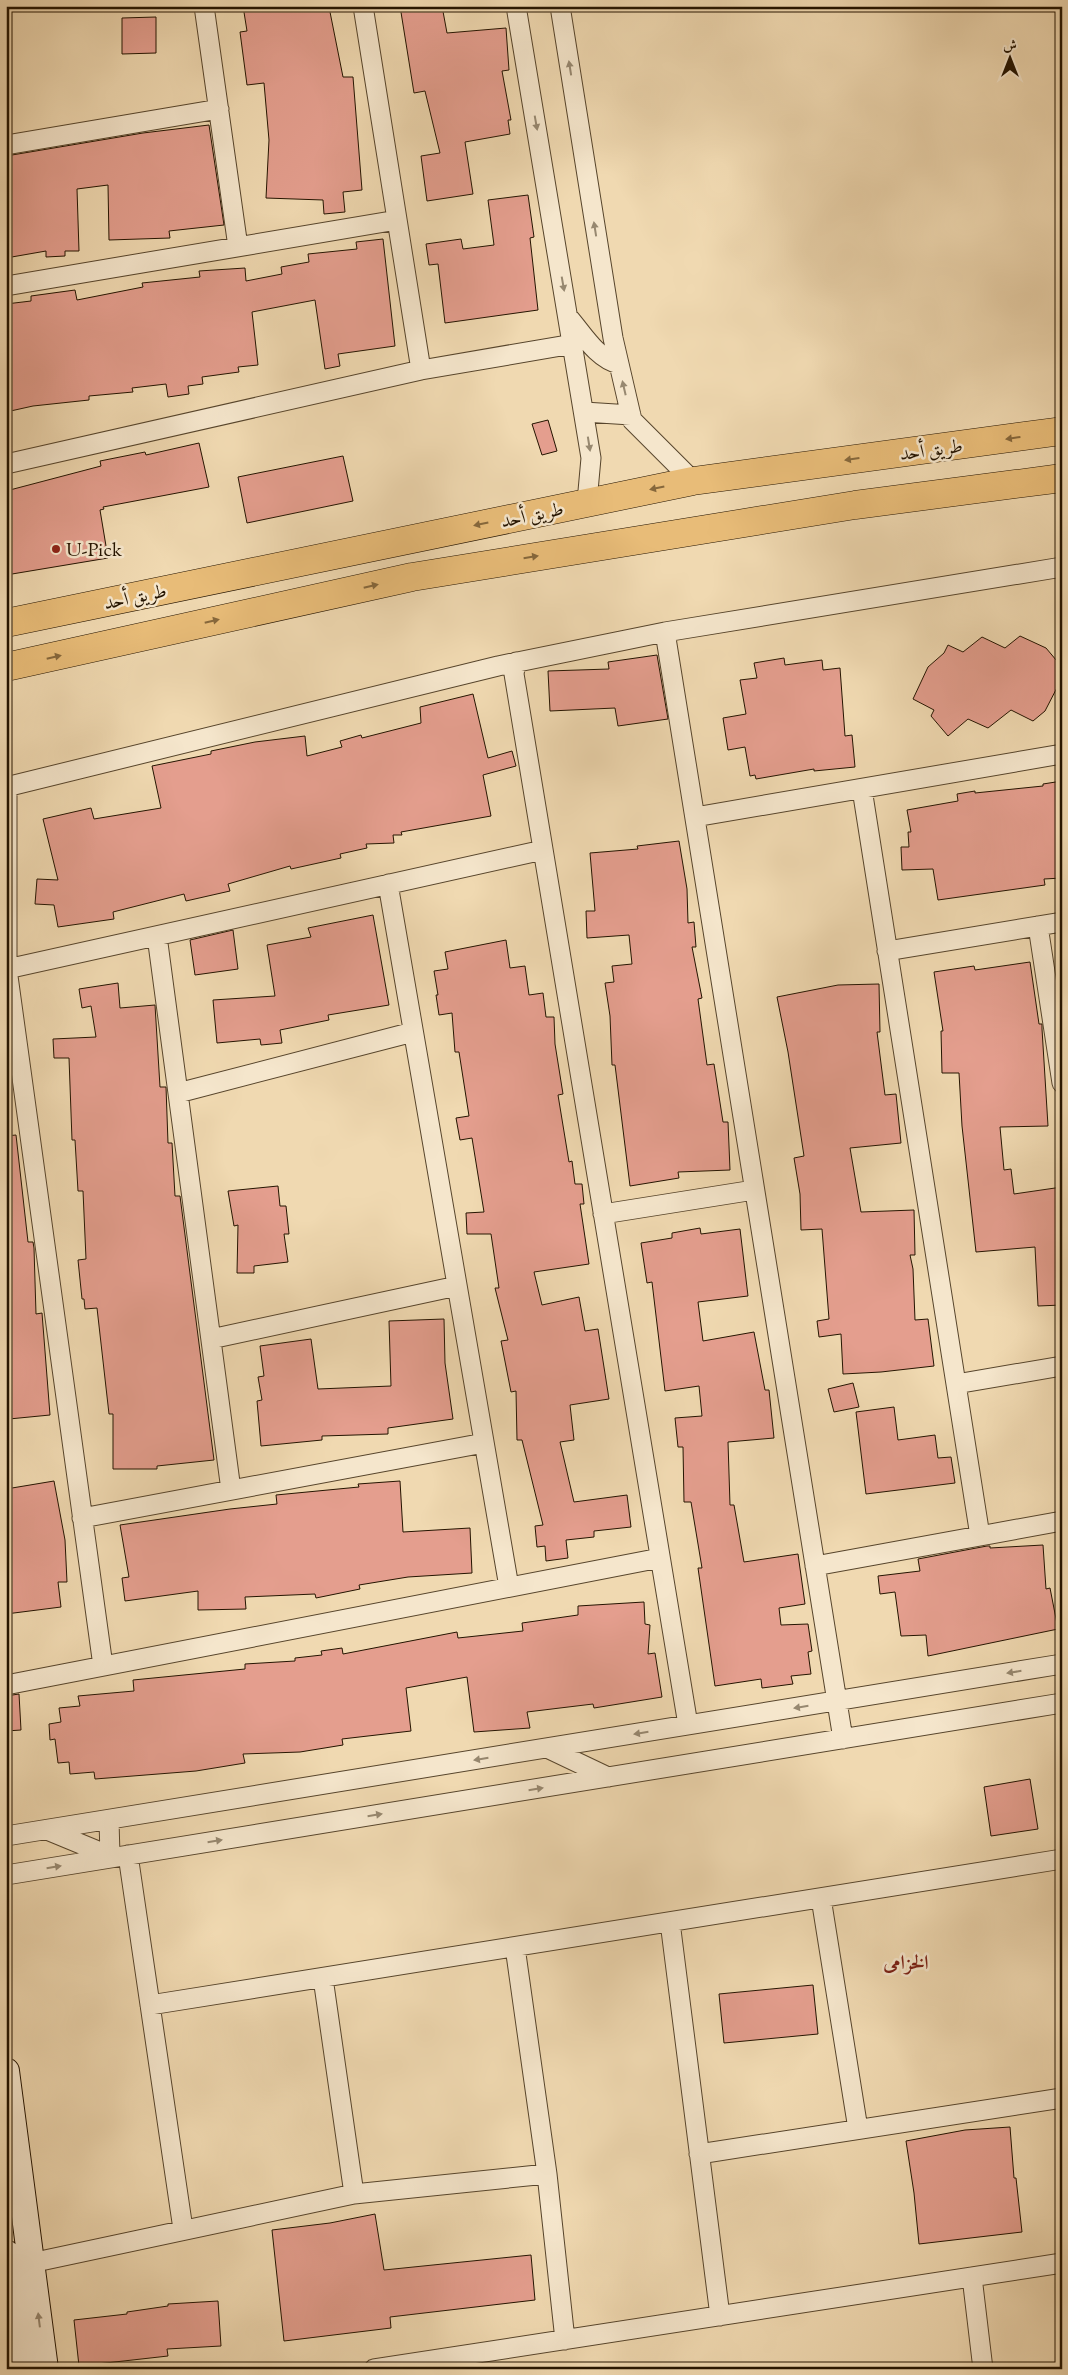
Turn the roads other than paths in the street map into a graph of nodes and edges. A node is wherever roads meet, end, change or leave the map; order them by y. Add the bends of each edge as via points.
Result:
1 (204, 6) edge
2 (363, 6) edge
3 (516, 6) edge
4 (560, 6) edge
5 (219, 109) junction
6 (6, 145) edge
7 (397, 220) junction
8 (238, 247) junction
9 (6, 286) edge
10 (568, 317) junction
11 (573, 344) junction
12 (619, 364) junction
13 (421, 370) junction
14 (584, 412) junction
15 (630, 415) junction
16 (1062, 431) edge
17 (6, 464) edge
18 (1062, 478) edge
19 (693, 481) junction
20 (587, 502) junction
21 (1062, 567) edge
22 (6, 623) edge
23 (665, 632) junction
24 (516, 662) junction
25 (6, 667) edge
26 (1062, 754) edge
27 (7, 787) edge
28 (862, 789) junction
29 (695, 817) junction
30 (543, 850) junction
31 (388, 884) junction
32 (1062, 922) edge
33 (1038, 926) junction
34 (158, 936) junction
35 (888, 951) junction
36 (7, 969) edge
37 (413, 1032) junction
38 (1062, 1083) edge
39 (178, 1093) junction
40 (754, 1190) junction
41 (604, 1214) junction
42 (457, 1286) junction
43 (211, 1339) junction
44 (1062, 1366) edge
45 (956, 1384) junction
46 (484, 1443) junction
47 (231, 1490) junction
48 (82, 1518) junction
49 (1062, 1521) edge
50 (980, 1536) junction
51 (660, 1558) junction
52 (815, 1566) junction
53 (509, 1587) junction
54 (1062, 1664) edge
55 (103, 1666) junction
56 (6, 1685) edge
57 (836, 1701) junction
58 (1062, 1703) edge
59 (688, 1725) junction
60 (843, 1739) junction
61 (547, 1748) junction
62 (608, 1777) junction
63 (110, 1820) junction
64 (47, 1830) junction
65 (6, 1836) edge
66 (128, 1855) junction
67 (1062, 1859) edge
68 (6, 1875) edge
69 (821, 1898) junction
70 (670, 1922) junction
71 (515, 1947) junction
72 (323, 1978) junction
73 (150, 2006) junction
74 (6, 2071) edge
75 (1062, 2098) edge
76 (858, 2130) junction
77 (699, 2154) junction
78 (547, 2174) junction
79 (354, 2194) junction
80 (183, 2229) junction
81 (6, 2253) edge
82 (31, 2263) junction
83 (1062, 2263) edge
84 (972, 2277) junction
85 (720, 2316) junction
86 (565, 2340) junction
87 (21, 2369) edge
88 (45, 2369) edge
89 (374, 2369) edge
90 (983, 2369) edge

1 - 5 street
2 - 7 street
3 -> 10 street
12 -> 4 street
5 - 6 street
5 - 8 street
7 - 8 street
7 - 13 street
8 - 9 street
10 - 11 street
10 - 12 street via 595,349 610,362
11 - 13 street
11 - 14 street
15 -> 12 street
13 - 17 street
14 - 15 street
14 -> 20 street via 591,458
15 - 19 street
16 -> 19 main road, طريق أحد
25 -> 18 main road via 412,577 855,505
19 -> 20 main road, طريق أحد
20 -> 22 main road, طريق أحد
21 - 23 street
23 - 24 street
23 - 29 street
24 - 27 street
24 - 30 street via 514,674
26 - 28 street
27 - 36 street
28 - 29 street
28 - 35 street
29 - 40 street
30 - 31 street
30 - 41 street
31 - 34 street
31 - 37 street
32 - 33 street
33 - 35 street
33 - 38 street
34 - 36 street
34 - 39 street
35 - 45 street
36 - 48 street
37 - 39 street
37 - 42 street
39 - 43 street
40 - 41 street
40 - 52 street
41 - 51 street
42 - 43 street
42 - 46 street
43 - 47 street
44 - 45 street
45 - 50 street
46 - 47 street
46 - 53 street
47 - 48 street
48 - 55 street
49 - 50 street
50 - 52 street
51 - 53 street
51 - 59 street
52 - 57 street
53 - 55 street
54 -> 57 street
55 - 56 street
57 -> 59 street
57 - 60 street
58 - 60 street
59 -> 61 street
60 - 62 street
61 - 62 street
61 -> 63 street
66 -> 62 street
63 - 64 street
63 - 64 street via 110,1856
64 - 65 street
68 -> 66 street
66 - 73 street
67 - 69 street
69 - 70 street
69 - 76 street
70 - 71 street
70 - 77 street
71 - 72 street
71 - 78 street
72 - 73 street
72 - 79 street
73 - 80 street
74 - 82 street
75 - 76 street
76 - 77 street
77 - 85 street
78 - 79 street
78 - 86 street
79 - 80 street
80 - 82 street
81 - 87 street
88 -> 82 street
83 - 84 street
84 - 85 street
84 - 90 street
85 - 86 street
86 - 89 street

